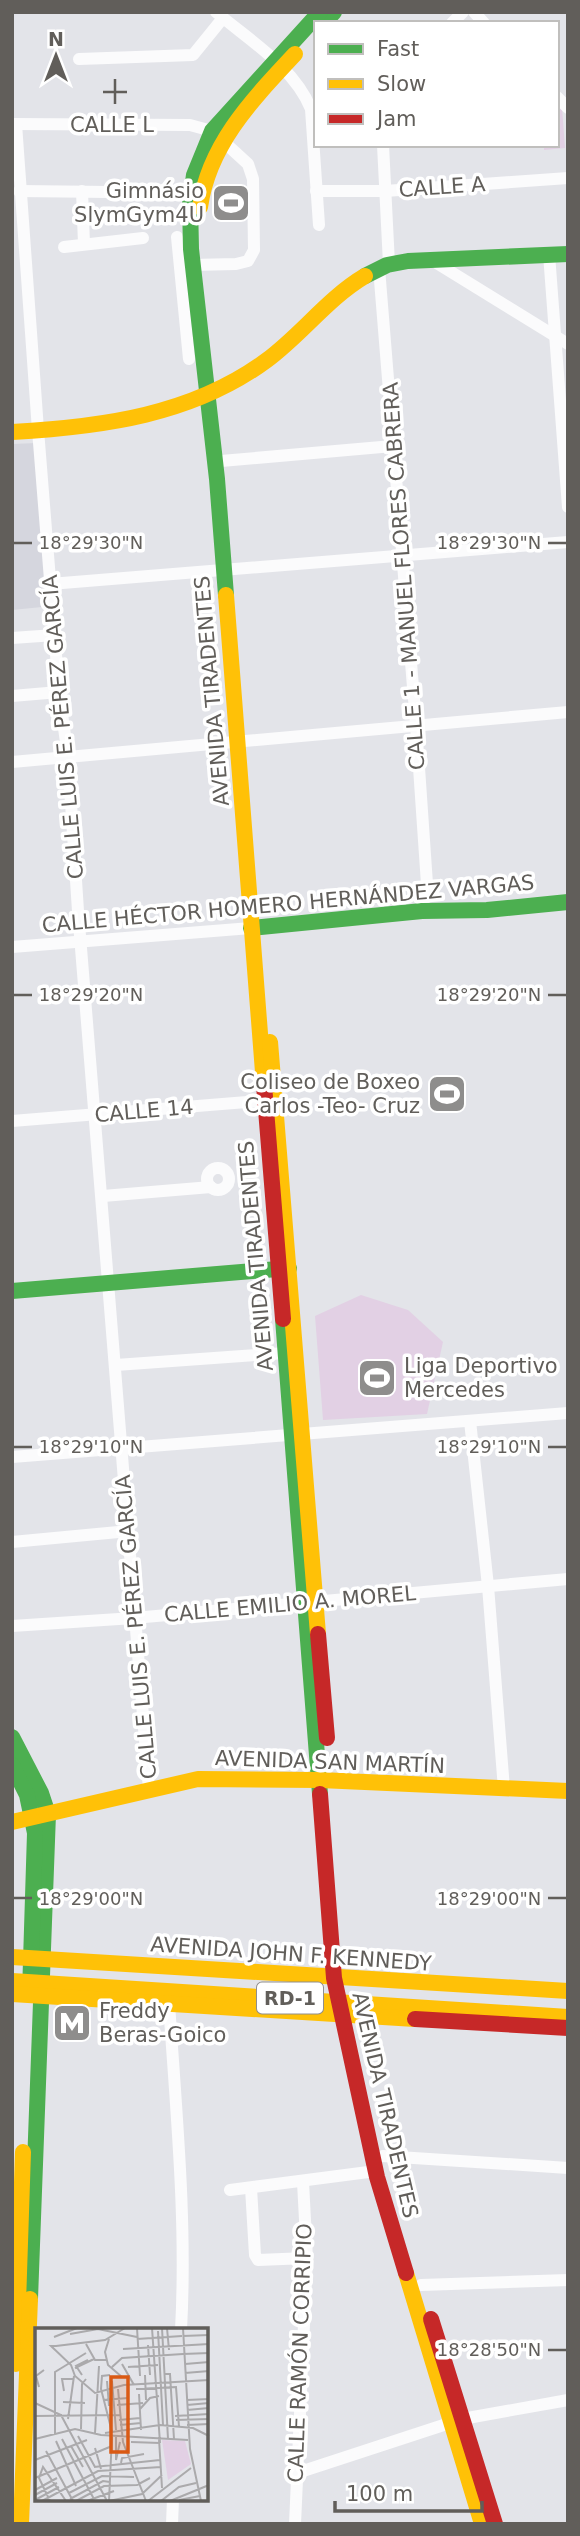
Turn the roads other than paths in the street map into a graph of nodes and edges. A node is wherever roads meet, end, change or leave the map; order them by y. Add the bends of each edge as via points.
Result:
1 (334, 12) edge
2 (219, 15) edge
3 (317, 20) edge
4 (314, 23) edge
5 (79, 59) dead end
6 (278, 64) junction
7 (14, 124) edge
8 (217, 135) junction
9 (383, 147) edge
10 (568, 178) edge
11 (19, 191) junction
12 (82, 191) junction
13 (316, 191) junction
14 (385, 191) junction
15 (196, 193) junction
16 (318, 225) dead end
17 (143, 238) dead end
18 (84, 244) junction
19 (64, 247) dead end
20 (188, 253) junction
21 (549, 254) junction
22 (568, 254) edge
23 (430, 259) junction
24 (384, 266) junction
25 (556, 337) junction
26 (568, 344) edge
27 (190, 359) dead end
28 (212, 394) junction
29 (38, 430) junction
30 (12, 432) edge
31 (393, 446) junction
32 (221, 461) junction
33 (568, 507) edge
34 (568, 542) edge
35 (402, 557) junction
36 (227, 569) junction
37 (50, 584) junction
38 (54, 635) junction
39 (12, 638) edge
40 (59, 692) junction
41 (12, 696) edge
42 (568, 712) edge
43 (416, 724) junction
44 (242, 741) junction
45 (68, 757) junction
46 (12, 762) edge
47 (568, 902) edge
48 (430, 911) junction
49 (256, 927) junction
50 (82, 942) junction
51 (12, 947) edge
52 (270, 1100) junction
53 (96, 1114) junction
54 (12, 1122) edge
55 (211, 1187) dead end
56 (103, 1196) junction
57 (284, 1269) junction
58 (110, 1283) junction
59 (12, 1291) edge
60 (285, 1353) junction
61 (116, 1365) junction
62 (568, 1413) edge
63 (470, 1420) junction
64 (296, 1435) junction
65 (122, 1448) junction
66 (12, 1457) edge
67 (129, 1531) junction
68 (12, 1542) edge
69 (568, 1579) edge
70 (488, 1586) junction
71 (309, 1602) junction
72 (134, 1618) junction
73 (12, 1626) edge
74 (12, 1737) edge
75 (12, 1765) edge
76 (325, 1780) junction
77 (504, 1789) junction
78 (149, 1790) junction
79 (568, 1791) edge
80 (41, 1816) junction
81 (12, 1822) edge
82 (12, 1957) edge
83 (36, 1958) junction
84 (144, 1966) junction
85 (12, 1970) edge
86 (239, 1972) junction
87 (338, 1978) junction
88 (12, 1981) edge
89 (458, 1986) junction
90 (568, 1991) edge
91 (12, 1994) edge
92 (35, 1995) junction
93 (144, 2002) junction
94 (169, 2003) junction
95 (568, 2004) edge
96 (238, 2008) junction
97 (347, 2014) junction
98 (568, 2017) edge
99 (456, 2020) junction
100 (568, 2028) edge
101 (383, 2156) junction
102 (568, 2168) edge
103 (376, 2171) junction
104 (303, 2182) junction
105 (251, 2188) junction
106 (230, 2190) dead end
107 (307, 2258) junction
108 (568, 2280) edge
109 (421, 2285) junction
110 (19, 2314) edge
111 (181, 2328) edge
112 (568, 2400) edge
113 (456, 2421) junction
114 (297, 2473) junction
115 (173, 2501) edge
116 (12, 2524) edge
117 (21, 2524) edge
118 (172, 2524) edge
119 (295, 2524) edge
120 (482, 2524) edge
121 (495, 2524) edge

1 - 3 main road, AVENIDA TIRADENTES
2 - 5 street via 193,55
2 - 6 street
4 - 6 main road, AVENIDA TIRADENTES
6 - 8 main road, AVENIDA TIRADENTES
6 - 13 street via 304,91 311,109
7 - 8 street, CALLE L via 190,125
7 - 11 street, CALLE LUIS E. PÉREZ GARCÍA
8 - 15 main road, AVENIDA TIRADENTES via 194,175
8 - 20 street via 248,164 253,179 254,250 247,261 236,264
9 - 14 street, CALLE 1 - MANUEL FLORES CABRERA
10 - 14 street, CALLE A
11 - 12 street
11 - 29 street, CALLE LUIS E. PÉREZ GARCÍA
12 - 15 street
12 - 18 street
13 - 14 street, CALLE A
13 - 16 street
14 - 24 street, CALLE 1 - MANUEL FLORES CABRERA
15 - 20 main road, AVENIDA TIRADENTES
17 - 18 street
18 - 19 street
20 - 27 street
20 - 28 main road, AVENIDA TIRADENTES
21 - 22 main road
21 - 23 main road
21 - 25 street
23 - 24 main road
23 - 25 street
24 - 28 main road via 355,281 269,359
24 - 31 street, CALLE 1 - MANUEL FLORES CABRERA
25 - 26 street
25 - 33 street
28 - 29 main road via 80,428
28 - 32 main road, AVENIDA TIRADENTES
28 - 36 main road, AVENIDA TIRADENTES
29 - 30 main road
29 - 37 street, CALLE LUIS E. PÉREZ GARCÍA
31 - 32 street
31 - 35 street, CALLE 1 - MANUEL FLORES CABRERA
32 - 36 main road, AVENIDA TIRADENTES
34 - 35 street
35 - 36 street
35 - 43 street, CALLE 1 - MANUEL FLORES CABRERA
36 - 37 street
36 - 44 main road, AVENIDA TIRADENTES
37 - 38 street, CALLE LUIS E. PÉREZ GARCÍA
38 - 39 street
38 - 40 street, CALLE LUIS E. PÉREZ GARCÍA
40 - 41 street
40 - 45 street, CALLE LUIS E. PÉREZ GARCÍA
42 - 43 street
43 - 44 street
43 - 48 street, CALLE 1 - MANUEL FLORES CABRERA
44 - 45 street
44 - 49 main road, AVENIDA TIRADENTES
45 - 46 street
45 - 50 street, CALLE LUIS E. PÉREZ GARCÍA
47 - 48 main road, CALLE HÉCTOR HOMERO HERNÁNDEZ VARGAS
48 - 49 main road, CALLE HÉCTOR HOMERO HERNÁNDEZ VARGAS
49 - 50 street, CALLE HÉCTOR HOMERO HERNÁNDEZ VARGAS
49 - 52 main road, AVENIDA TIRADENTES
50 - 51 street, CALLE HÉCTOR HOMERO HERNÁNDEZ VARGAS
50 - 53 street, CALLE LUIS E. PÉREZ GARCÍA
52 - 53 street, CALLE 14
52 - 57 main road, AVENIDA TIRADENTES
53 - 54 street, CALLE 14
53 - 56 street, CALLE LUIS E. PÉREZ GARCÍA
55 - 56 street
56 - 58 street, CALLE LUIS E. PÉREZ GARCÍA
57 - 58 main road
57 - 60 main road, AVENIDA TIRADENTES
57 - 64 main road, AVENIDA TIRADENTES
58 - 59 main road
58 - 61 street, CALLE LUIS E. PÉREZ GARCÍA
60 - 61 street
60 - 64 main road, AVENIDA TIRADENTES
61 - 65 street, CALLE LUIS E. PÉREZ GARCÍA
62 - 63 street
63 - 64 street
63 - 70 street
64 - 65 street
64 - 71 main road, AVENIDA TIRADENTES
65 - 66 street
65 - 67 street, CALLE LUIS E. PÉREZ GARCÍA
67 - 68 street
67 - 72 street, CALLE LUIS E. PÉREZ GARCÍA
69 - 70 street, CALLE EMILIO A. MOREL
70 - 71 street, CALLE EMILIO A. MOREL
70 - 77 street
71 - 72 street, CALLE EMILIO A. MOREL
71 - 76 main road, AVENIDA TIRADENTES
72 - 73 street, CALLE EMILIO A. MOREL
72 - 78 street, CALLE LUIS E. PÉREZ GARCÍA
74 - 80 main road via 41,1793
75 - 80 main road
76 - 77 main road, AVENIDA SAN MARTÍN
76 - 78 main road, AVENIDA SAN MARTÍN via 198,1779
76 - 87 main road, AVENIDA TIRADENTES
77 - 79 main road, AVENIDA SAN MARTÍN
78 - 80 main road, AVENIDA SAN MARTÍN
80 - 81 main road, AVENIDA SAN MARTÍN
80 - 83 main road
82 - 83 main road, AVENIDA JOHN F. KENNEDY / RD-1
83 - 84 main road, AVENIDA JOHN F. KENNEDY / RD-1
83 - 92 main road
84 - 86 main road, AVENIDA JOHN F. KENNEDY / RD-1
84 - 93 main road via 130,1972 76,1969 64,1981 75,1993 130,1995
85 - 95 main road, RD-1
86 - 87 main road, AVENIDA JOHN F. KENNEDY / RD-1
86 - 96 main road via 252,1980 310,1983 318,1995 308,2006 256,2001
87 - 89 main road, AVENIDA JOHN F. KENNEDY / RD-1
87 - 97 main road, AVENIDA TIRADENTES
88 - 98 main road, RD-1
89 - 90 main road, AVENIDA JOHN F. KENNEDY / RD-1
89 - 99 main road via 444,1991 387,1987 376,1999 382,2010 445,2014
91 - 92 main road, RD-1
92 - 93 main road, RD-1
92 - 110 main road
93 - 94 main road, RD-1
94 - 96 main road, RD-1
94 - 111 street via 181,2193
96 - 97 main road, RD-1
97 - 99 main road, RD-1
97 - 101 main road, AVENIDA TIRADENTES
97 - 103 main road, AVENIDA TIRADENTES
99 - 100 main road, RD-1
101 - 102 street
101 - 109 main road, AVENIDA TIRADENTES
103 - 104 street
103 - 113 main road, AVENIDA TIRADENTES
104 - 105 street
104 - 107 street, CALLE RAMÓN CORRIPIO
105 - 106 street
105 - 107 street via 258,2260
107 - 114 street, CALLE RAMÓN CORRIPIO
108 - 109 street
109 - 113 main road, AVENIDA TIRADENTES
110 - 116 main road
110 - 117 main road
112 - 113 street
113 - 114 street
113 - 120 main road, AVENIDA TIRADENTES
113 - 121 main road, AVENIDA TIRADENTES
114 - 119 street, CALLE RAMÓN CORRIPIO
115 - 118 street

